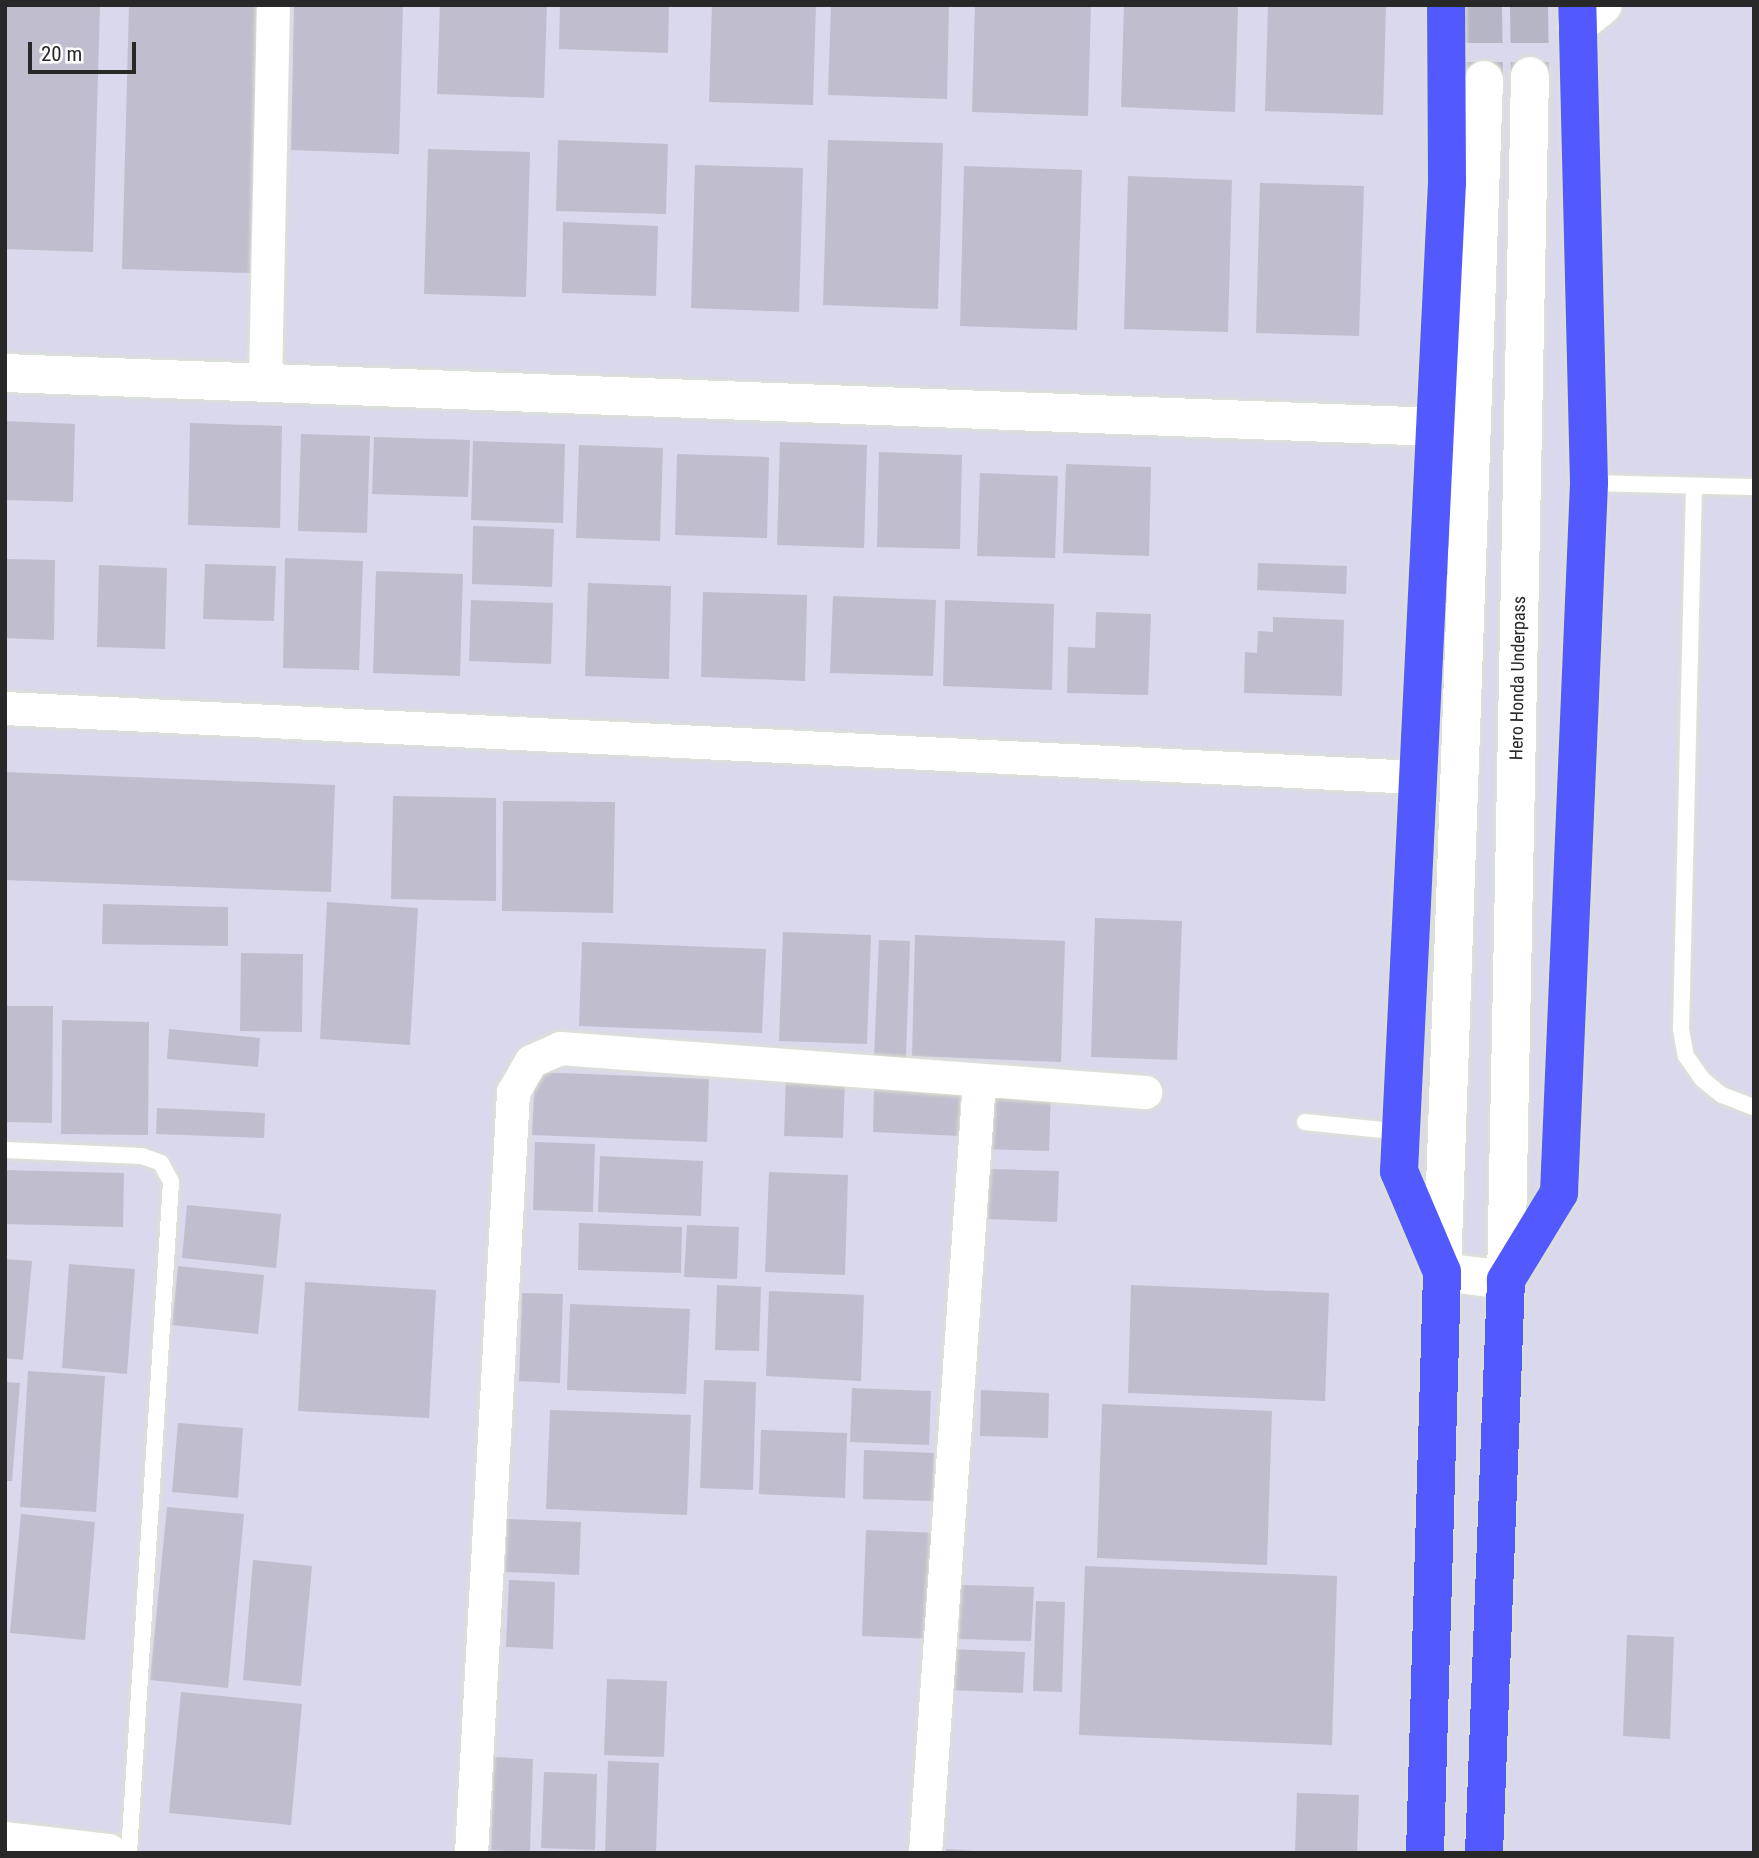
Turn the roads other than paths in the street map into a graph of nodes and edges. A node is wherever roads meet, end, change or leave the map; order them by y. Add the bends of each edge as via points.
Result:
1 (273, 5) edge
2 (1446, 5) edge
3 (1586, 12) edge
4 (1530, 76) tunnel mouth
5 (1485, 80) tunnel mouth
6 (5, 373) edge
7 (265, 382) junction
8 (1435, 427) junction
9 (1589, 483) junction
10 (1694, 486) junction
11 (1754, 487) edge
12 (5, 708) edge
13 (1418, 778) junction
14 (979, 1080) junction
15 (1145, 1092) dead end
16 (1754, 1107) edge
17 (1305, 1122) dead end
18 (1401, 1132) junction
19 (5, 1150) edge
20 (1442, 1272) junction
21 (1506, 1280) junction
22 (5, 1841) edge
23 (108, 1853) edge
24 (129, 1853) edge
25 (471, 1853) edge
26 (925, 1853) edge
27 (1425, 1853) edge
28 (1484, 1853) edge

1 - 7 street
2 - 8 highway via 1447,182
3 - 9 highway
4 - 21 main road, Hero Honda Underpass
5 - 20 main road
6 - 7 main road
7 - 8 main road
8 - 13 highway
9 - 10 lane
9 - 21 highway via 1559,1193
10 - 11 lane
10 - 16 lane via 1681,1029 1686,1056 1702,1079 1722,1096
12 - 13 street
13 - 18 highway
14 - 15 street
14 - 25 street via 560,1048 531,1061 513,1092
14 - 26 street
17 - 18 lane
18 - 20 highway via 1399,1171
19 - 24 lane via 142,1156 161,1163 172,1182
20 - 21 main road
20 - 27 highway
21 - 28 highway
22 - 23 main road

